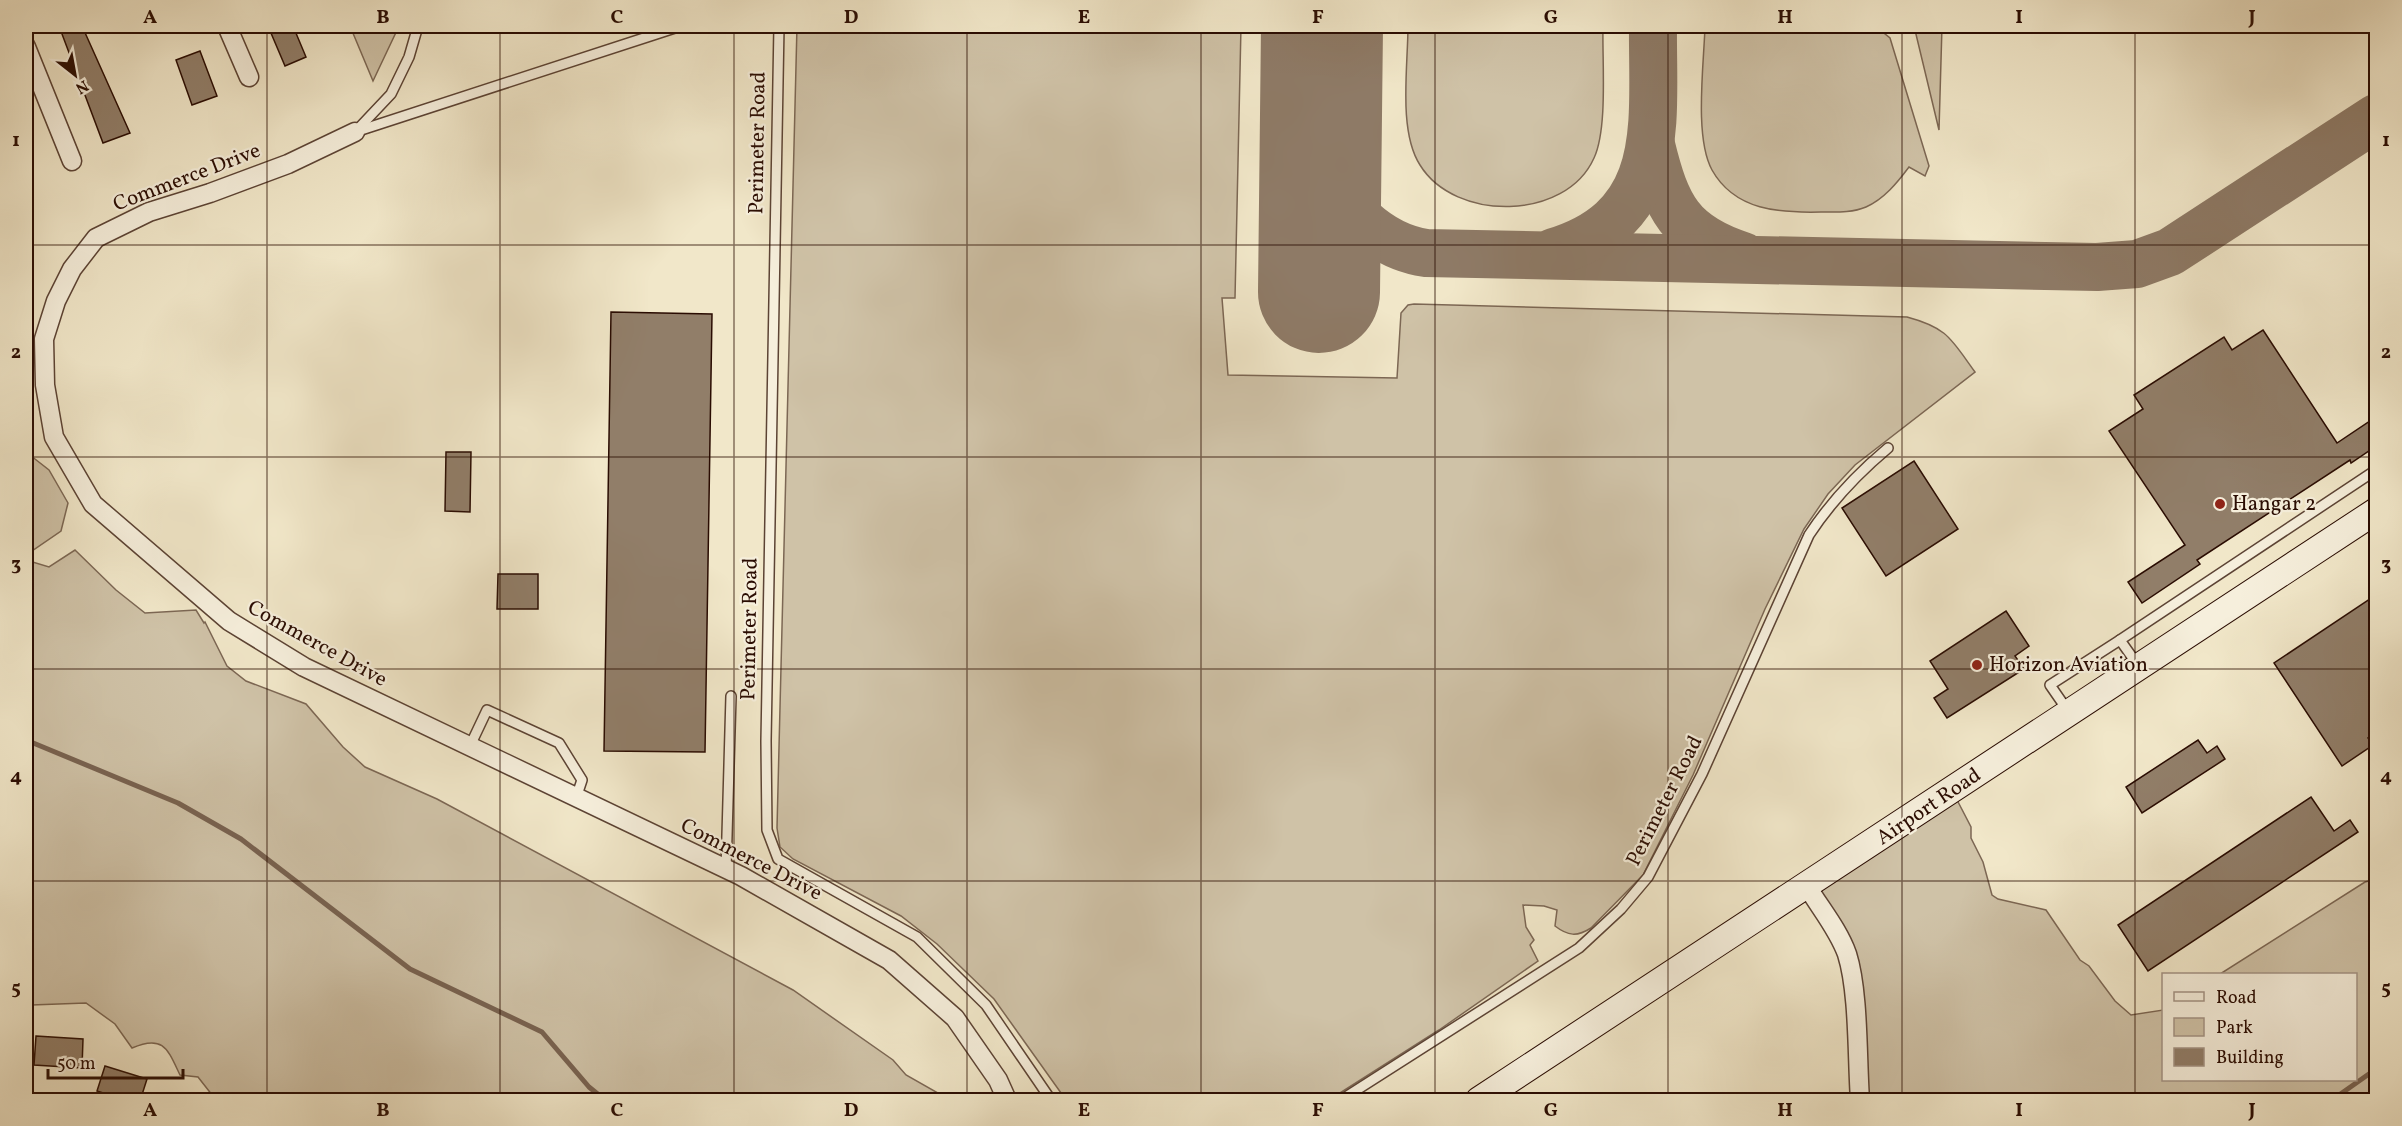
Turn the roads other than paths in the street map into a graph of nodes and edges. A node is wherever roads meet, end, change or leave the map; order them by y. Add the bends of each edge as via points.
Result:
1 (227, 26) edge
2 (418, 26) edge
3 (681, 26) edge
4 (779, 26) edge
5 (26, 47) edge
6 (249, 77) dead end
7 (355, 132) junction
8 (72, 161) dead end
9 (1888, 448) dead end
10 (2376, 470) edge
11 (2376, 511) edge
12 (2120, 640) junction
13 (2139, 667) junction
14 (731, 696) dead end
15 (2069, 713) junction
16 (469, 748) junction
17 (576, 799) junction
18 (726, 870) junction
19 (1807, 886) junction
20 (1006, 1101) edge
21 (1051, 1101) edge
22 (1341, 1101) edge
23 (1479, 1101) edge
24 (1860, 1101) edge

1 - 6 street
2 - 7 lane via 409,57 391,94
3 - 7 lane
4 - 21 lane, Perimeter Road via 767,830 778,859 917,937 986,1005
5 - 8 street
7 - 16 street, Commerce Drive via 288,164 149,212 96,238 72,269 44,339 45,385 54,437 93,504 229,621 304,667
9 - 22 lane, Perimeter Road via 1832,501 1809,535 1702,774 1648,877 1580,948
10 - 12 lane
11 - 13 main road, Airport Road
12 - 13 lane
12 - 15 lane via 2050,685
13 - 15 main road, Airport Road
14 - 18 lane
15 - 19 main road, Airport Road
16 - 17 street, Commerce Drive
16 - 17 lane via 487,710 560,743 582,780
17 - 18 street, Commerce Drive
18 - 20 street, Commerce Drive via 889,960 955,1018 998,1080
19 - 23 main road, Airport Road
19 - 24 street via 1840,938 1849,962

